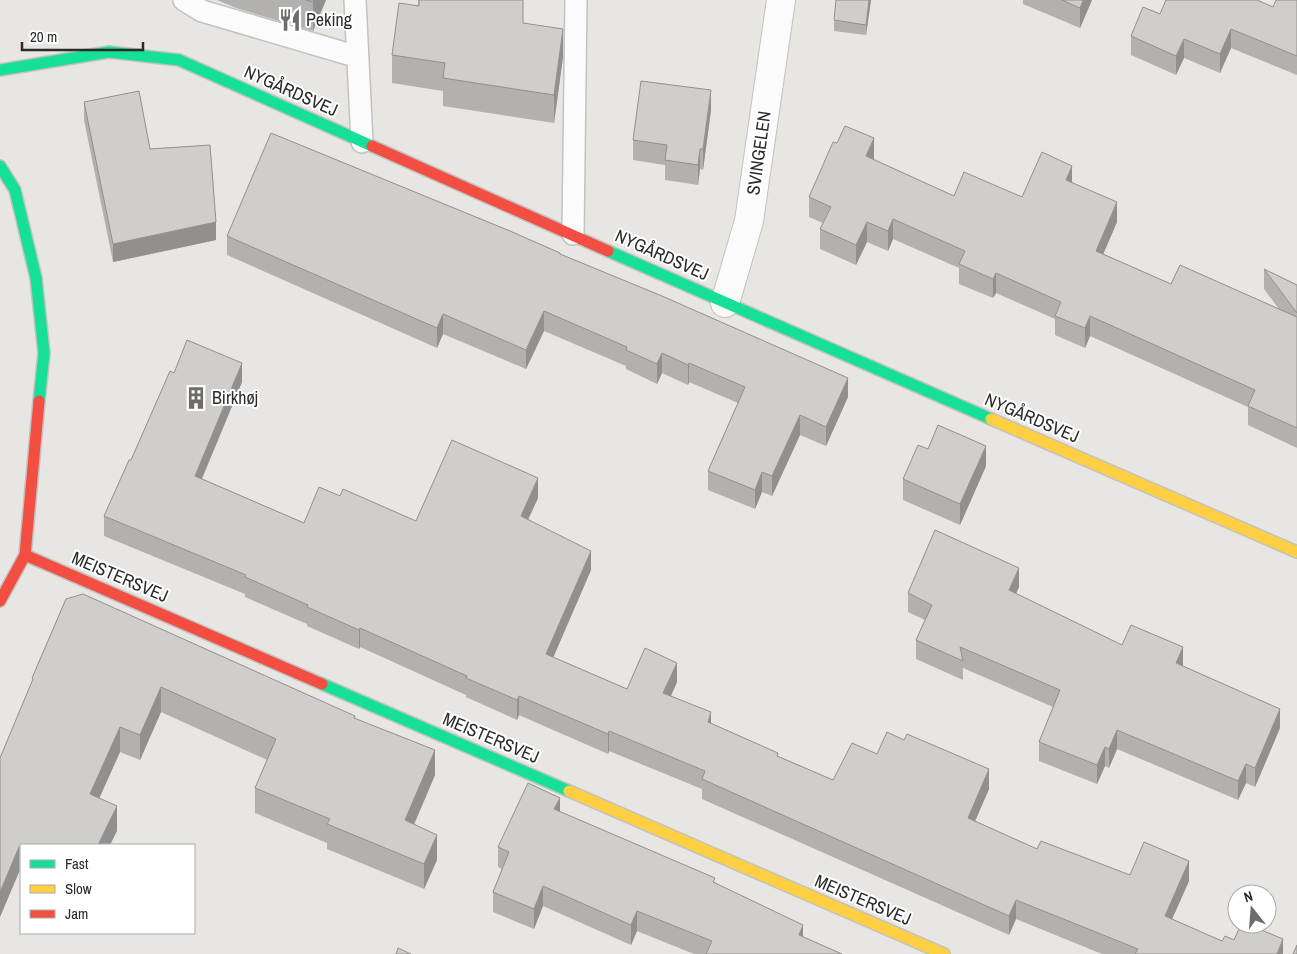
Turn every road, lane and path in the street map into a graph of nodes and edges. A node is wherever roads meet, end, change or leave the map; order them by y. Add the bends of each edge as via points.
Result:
1 (184, 0) edge
2 (355, 0) edge
3 (576, 0) edge
4 (781, 0) edge
5 (358, 57) junction
6 (0, 70) edge
7 (362, 142) junction
8 (0, 166) edge
9 (573, 234) junction
10 (725, 303) junction
11 (1297, 552) edge
12 (25, 555) junction
13 (0, 601) edge
14 (944, 954) edge

1 - 5 lane via 202,11
2 - 5 lane
3 - 9 lane
4 - 10 street, SVINGELEN via 749,222
5 - 7 lane
6 - 7 street, NYGÅRDSVEJ via 109,52 179,60
7 - 9 street, NYGÅRDSVEJ
8 - 12 street via 15,190 36,278 44,353
9 - 10 street, NYGÅRDSVEJ
10 - 11 street, NYGÅRDSVEJ
12 - 13 street
12 - 14 street, MEISTERSVEJ

